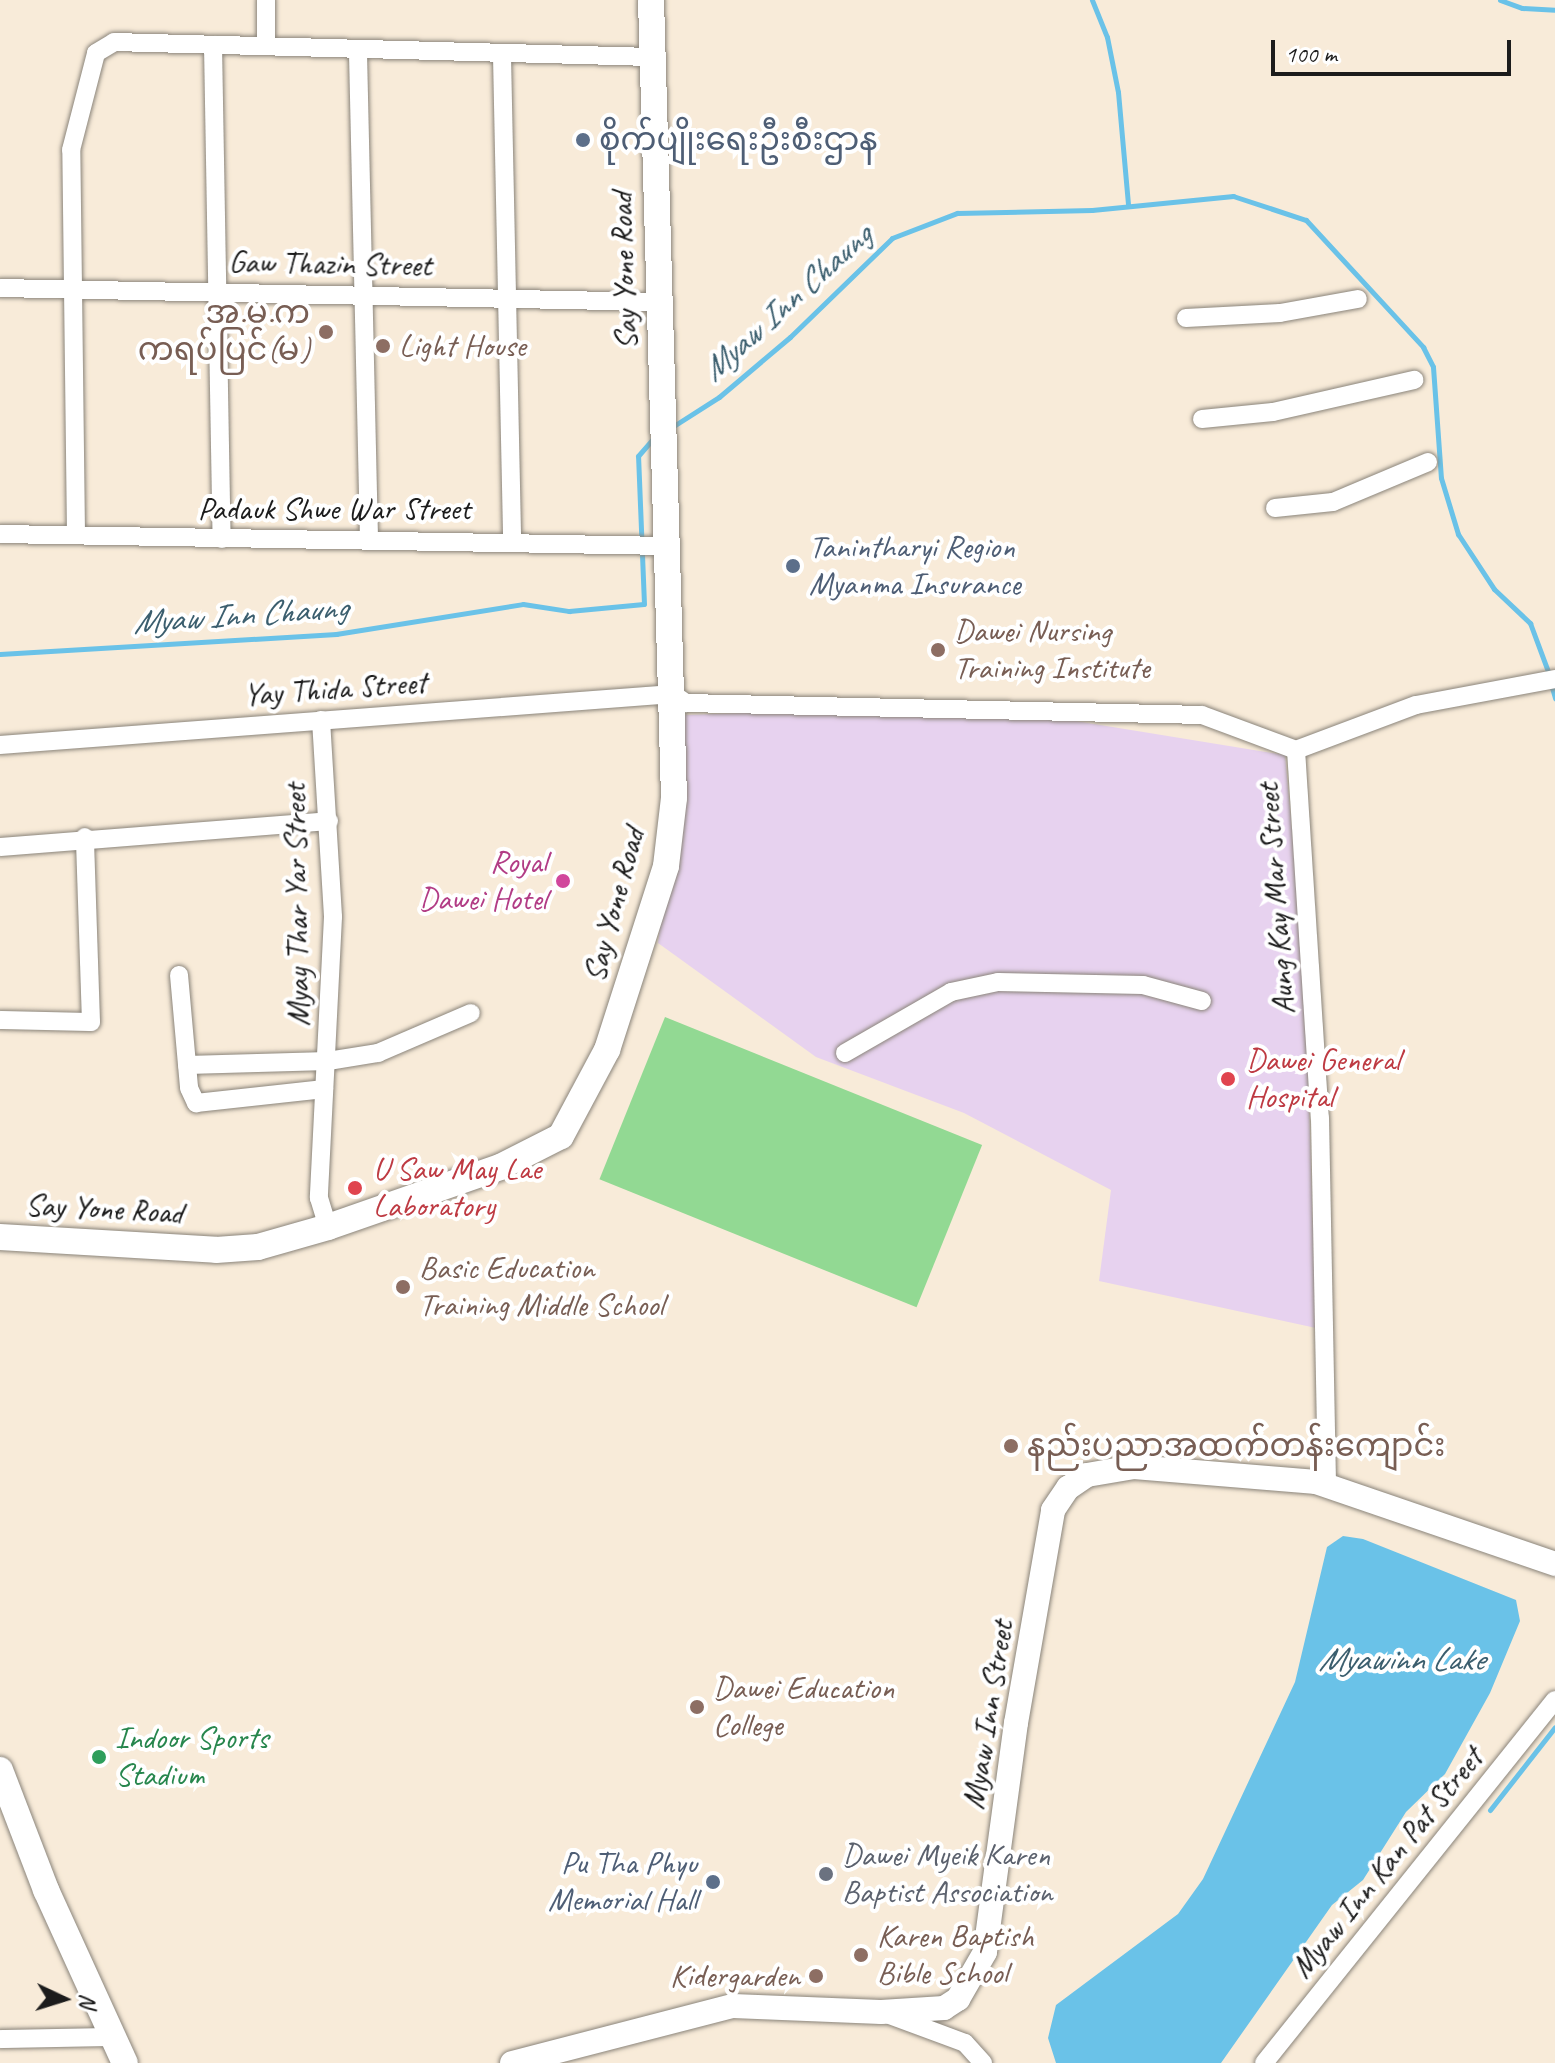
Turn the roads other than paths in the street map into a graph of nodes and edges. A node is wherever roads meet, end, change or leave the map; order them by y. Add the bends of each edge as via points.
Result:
1 (266, 0) edge
2 (651, 0) edge
3 (213, 45) junction
4 (266, 46) junction
5 (358, 53) junction
6 (502, 56) junction
7 (651, 57) junction
8 (0, 288) edge
9 (73, 288) junction
10 (216, 291) junction
11 (361, 295) junction
12 (507, 298) junction
13 (1358, 299) dead end
14 (659, 302) junction
15 (1186, 318) dead end
16 (1414, 380) dead end
17 (1202, 419) dead end
18 (1428, 462) dead end
19 (1275, 508) dead end
20 (0, 534) edge
21 (76, 534) junction
22 (222, 539) junction
23 (369, 539) junction
24 (512, 540) junction
25 (667, 546) junction
26 (1555, 679) edge
27 (673, 694) junction
28 (321, 720) junction
29 (0, 745) edge
30 (1296, 750) junction
31 (329, 821) junction
32 (85, 837) junction
33 (0, 847) edge
34 (179, 975) dead end
35 (1202, 1001) dead end
36 (471, 1013) dead end
37 (0, 1020) edge
38 (845, 1053) dead end
39 (328, 1061) junction
40 (187, 1065) junction
41 (324, 1089) junction
42 (328, 1227) junction
43 (0, 1237) edge
44 (1327, 1484) junction
45 (1555, 1564) edge
46 (1555, 1700) edge
47 (0, 1770) edge
48 (881, 2012) junction
49 (113, 2037) junction
50 (0, 2039) edge
51 (125, 2063) edge
52 (512, 2063) edge
53 (983, 2063) edge
54 (1264, 2063) edge

1 - 4 street
2 - 7 main road, Say Yone Road
3 - 4 street
3 - 9 street via 114,42 96,53 71,150
3 - 10 street
4 - 5 street
5 - 6 street
5 - 11 street
6 - 7 street
6 - 12 street
7 - 14 main road, Say Yone Road
8 - 9 street, Gaw Thazin Street
9 - 10 street, Gaw Thazin Street
9 - 21 street
10 - 11 street, Gaw Thazin Street
10 - 22 street
11 - 12 street, Gaw Thazin Street
11 - 23 street
12 - 14 street, Gaw Thazin Street
12 - 24 street
13 - 15 street via 1280,313
14 - 25 main road, Say Yone Road
16 - 17 street via 1273,412
18 - 19 street via 1333,502
20 - 21 street, Padauk Shwe War Street
21 - 22 street, Padauk Shwe War Street
22 - 23 street, Padauk Shwe War Street
23 - 24 street, Padauk Shwe War Street
24 - 25 street, Padauk Shwe War Street
25 - 27 main road, Say Yone Road
26 - 30 street via 1416,705
27 - 28 street, Yay Thida Street
27 - 30 street, Aung Kay Mar Street via 686,703 1202,715
27 - 42 main road, Say Yone Road via 674,798 666,866 607,1050 561,1136 500,1167
28 - 29 street, Yay Thida Street
28 - 31 street, Myay Thar Yar Street
30 - 44 street, Aung Kay Mar Street via 1320,1118
31 - 32 street
31 - 39 street, Myay Thar Yar Street via 333,917
32 - 33 street
32 - 37 street via 91,1022
34 - 40 street
35 - 38 street via 1143,985 998,982 951,992
36 - 39 street via 378,1053
39 - 40 street
39 - 41 street, Myay Thar Yar Street
40 - 41 street via 196,1103
41 - 42 street, Myay Thar Yar Street via 319,1198
42 - 43 main road, Say Yone Road via 258,1247 216,1250
44 - 45 street, Myaw Inn Street
44 - 48 street, Myaw Inn Street via 1134,1467 1087,1475 1068,1488 1051,1522 1016,1723 985,1952 974,1979 944,2008
46 - 54 street, Myaw Inn Kan Pat Street
47 - 49 main road
48 - 52 street, Myaw Inn Street via 733,2006
48 - 53 street via 965,2043
49 - 50 street
49 - 51 main road

